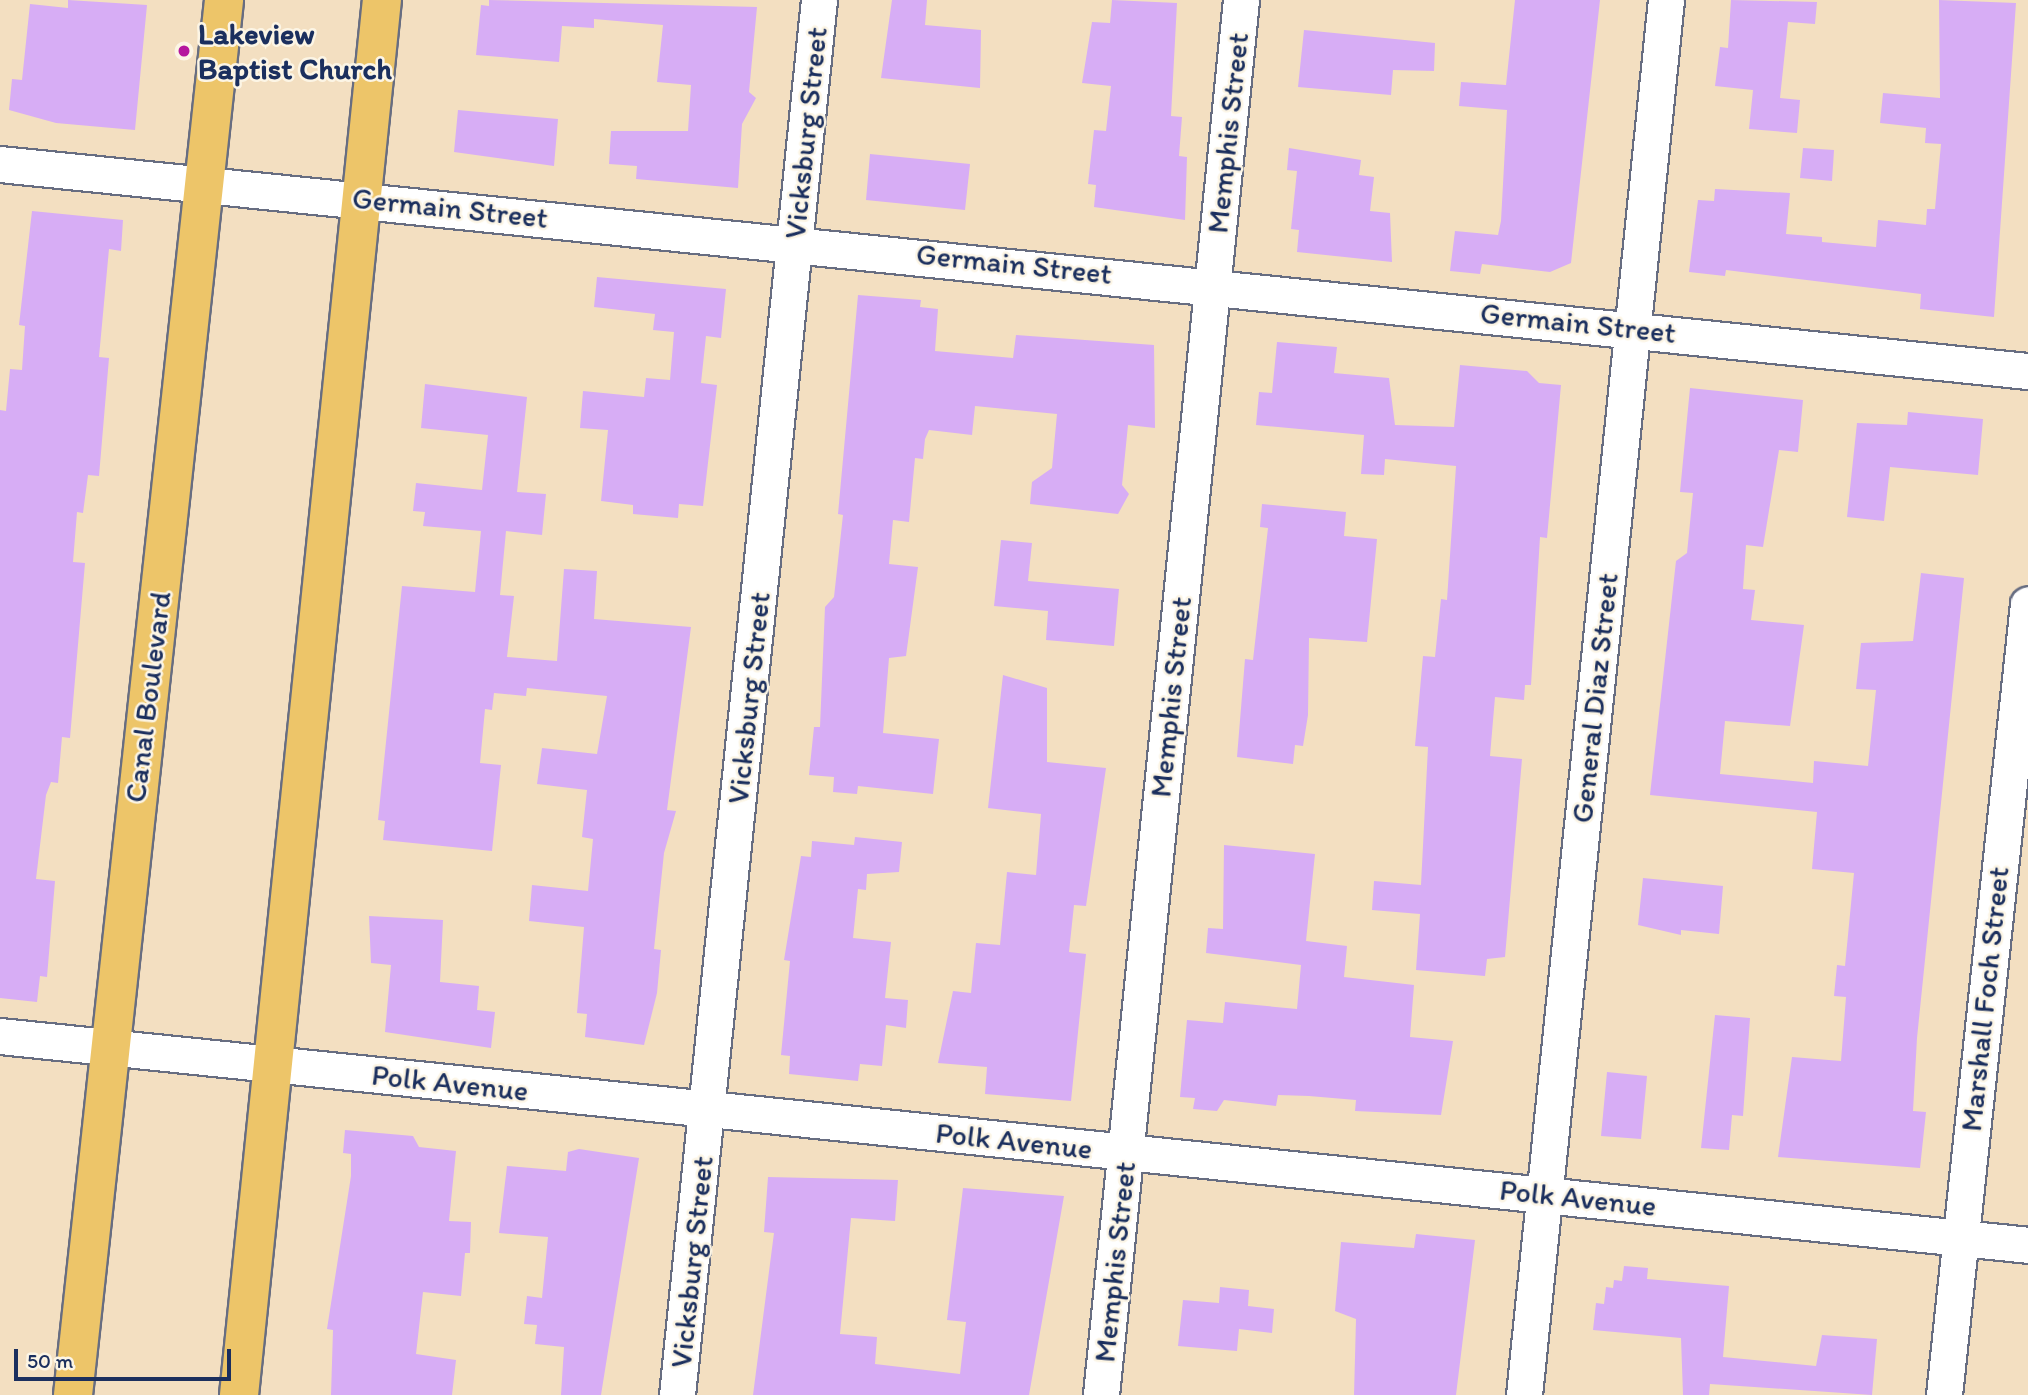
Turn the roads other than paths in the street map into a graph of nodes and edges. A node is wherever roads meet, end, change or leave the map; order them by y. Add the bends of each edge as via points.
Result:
1 (224, 0) edge
2 (383, 0) edge
3 (819, 0) edge
4 (1241, 0) edge
5 (1666, 0) edge
6 (0, 164) edge
7 (207, 185) junction
8 (361, 199) junction
9 (795, 242) junction
10 (1213, 285) junction
11 (1633, 329) junction
12 (2028, 371) edge
13 (2028, 604) edge
14 (0, 1036) edge
15 (108, 1047) junction
16 (275, 1065) junction
17 (708, 1109) junction
18 (1126, 1152) junction
19 (1544, 1195) junction
20 (1959, 1238) junction
21 (2028, 1245) edge
22 (73, 1395) edge
23 (239, 1395) edge
24 (677, 1395) edge
25 (1101, 1395) edge
26 (1524, 1395) edge
27 (1944, 1395) edge

1 - 7 main road, Canal Boulevard
2 - 8 main road
3 - 9 street, Vicksburg Street
4 - 10 street, Memphis Street
5 - 11 street, General Diaz Street
6 - 7 street, Germain Street
7 - 8 street, Germain Street
7 - 15 main road, Canal Boulevard
8 - 9 street, Germain Street
8 - 16 main road
9 - 10 street, Germain Street
9 - 17 street, Vicksburg Street
10 - 11 street, Germain Street
10 - 18 street, Memphis Street
11 - 12 street, Germain Street
11 - 19 street, General Diaz Street
13 - 20 street, Marshall Foch Street
14 - 15 street, Polk Avenue
15 - 16 street, Polk Avenue
15 - 22 main road, Canal Boulevard
16 - 17 street, Polk Avenue
16 - 23 main road
17 - 18 street, Polk Avenue
17 - 24 street, Vicksburg Street
18 - 19 street, Polk Avenue
18 - 25 street, Memphis Street
19 - 20 street, Polk Avenue
19 - 26 street, General Diaz Street
20 - 21 street, Polk Avenue
20 - 27 street, Marshall Foch Street

